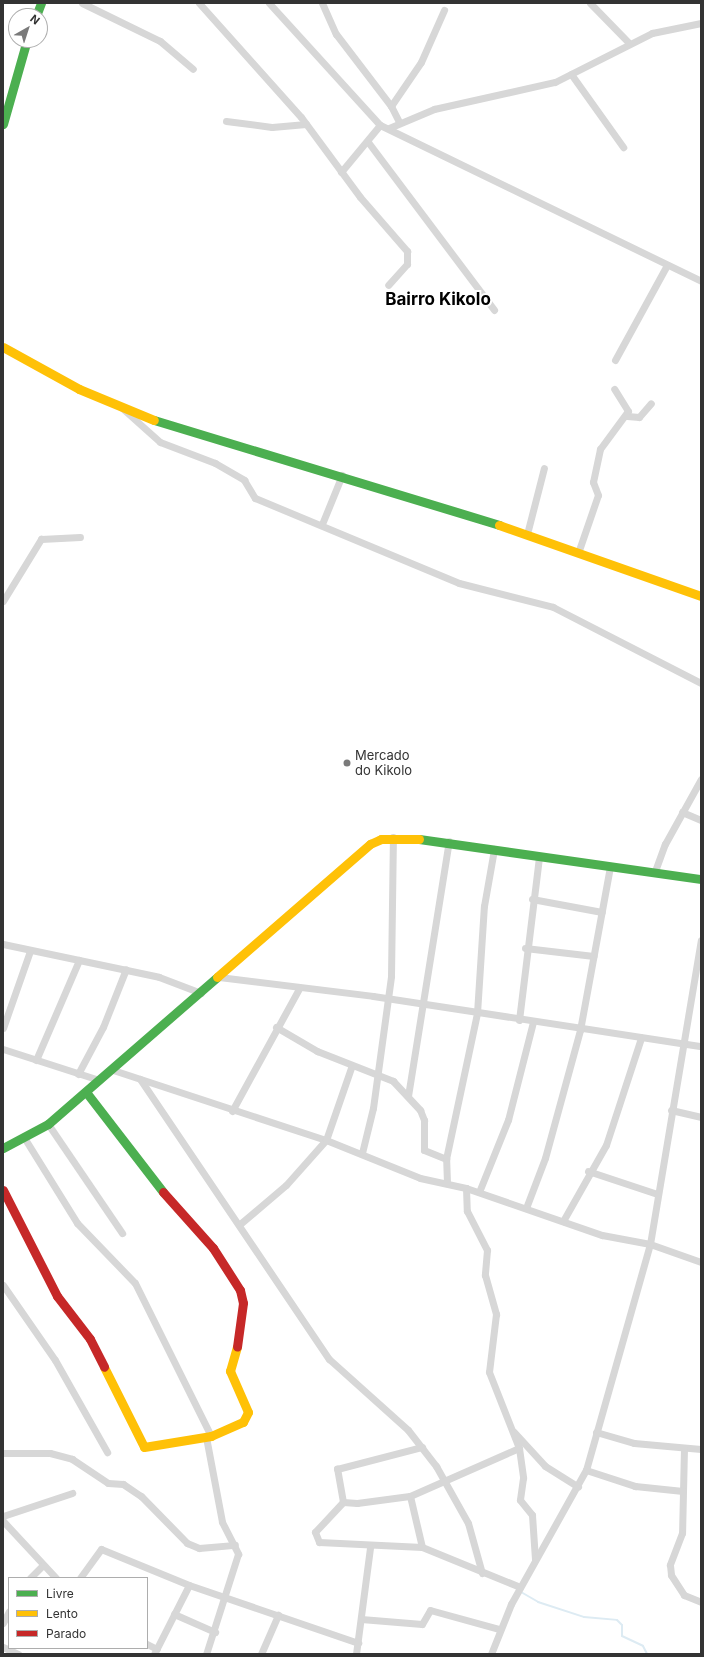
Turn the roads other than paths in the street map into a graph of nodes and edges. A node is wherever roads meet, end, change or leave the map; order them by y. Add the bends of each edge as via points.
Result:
1 (82, 3) edge
2 (199, 3) edge
3 (270, 3) edge
4 (322, 3) edge
5 (590, 3) edge
6 (444, 10) dead end
7 (701, 24) edge
8 (629, 43) junction
9 (26, 48) edge
10 (193, 69) dead end
11 (571, 74) junction
12 (391, 106) junction
13 (226, 122) dead end
14 (399, 122) junction
15 (3, 124) edge
16 (306, 124) junction
17 (380, 125) junction
18 (389, 128) junction
19 (368, 142) junction
20 (623, 147) dead end
21 (341, 172) junction
22 (667, 264) junction
23 (701, 281) edge
24 (388, 285) dead end
25 (494, 310) dead end
26 (3, 347) edge
27 (615, 360) dead end
28 (614, 389) dead end
29 (651, 403) dead end
30 (122, 408) junction
31 (627, 416) junction
32 (544, 468) dead end
33 (342, 474) junction
34 (322, 524) junction
35 (528, 534) junction
36 (80, 536) dead end
37 (578, 553) junction
38 (701, 596) edge
39 (3, 601) edge
40 (701, 683) edge
41 (701, 779) edge
42 (698, 790) edge
43 (682, 812) junction
44 (701, 820) edge
45 (393, 837) junction
46 (449, 841) junction
47 (494, 849) junction
48 (540, 856) junction
49 (610, 866) junction
50 (655, 871) junction
51 (701, 879) edge
52 (532, 899) junction
53 (602, 912) junction
54 (701, 940) edge
55 (3, 944) edge
56 (525, 948) junction
57 (30, 951) junction
58 (594, 956) junction
59 (79, 960) junction
60 (126, 970) junction
61 (219, 977) junction
62 (300, 987) junction
63 (201, 993) junction
64 (388, 999) junction
65 (421, 1004) junction
66 (477, 1013) junction
67 (518, 1020) junction
68 (532, 1022) junction
69 (276, 1027) junction
70 (3, 1028) edge
71 (580, 1030) junction
72 (641, 1038) junction
73 (684, 1044) junction
74 (701, 1046) edge
75 (3, 1049) edge
76 (36, 1060) junction
77 (352, 1065) junction
78 (114, 1070) junction
79 (378, 1072) junction
80 (78, 1074) junction
81 (140, 1079) junction
82 (99, 1080) junction
83 (86, 1092) junction
84 (408, 1096) junction
85 (671, 1110) junction
86 (232, 1111) junction
87 (701, 1117) edge
88 (48, 1124) junction
89 (25, 1138) junction
90 (326, 1140) junction
91 (3, 1148) edge
92 (362, 1153) junction
93 (446, 1159) junction
94 (588, 1171) junction
95 (447, 1183) junction
96 (466, 1188) junction
97 (3, 1190) edge
98 (479, 1192) junction
99 (657, 1194) junction
100 (526, 1208) junction
101 (563, 1221) junction
102 (240, 1224) junction
103 (122, 1233) dead end
104 (650, 1244) junction
105 (701, 1262) edge
106 (3, 1285) edge
107 (512, 1430) junction
108 (596, 1432) junction
109 (208, 1436) junction
110 (422, 1447) junction
111 (519, 1448) junction
112 (684, 1448) junction
113 (701, 1449) edge
114 (106, 1452) dead end
115 (3, 1453) edge
116 (586, 1470) junction
117 (447, 1483) junction
118 (578, 1487) junction
119 (683, 1491) junction
120 (72, 1494) dead end
121 (410, 1496) junction
122 (344, 1502) junction
123 (3, 1516) edge
124 (3, 1522) edge
125 (235, 1545) junction
126 (370, 1547) junction
127 (422, 1547) junction
128 (535, 1560) junction
129 (42, 1566) junction
130 (482, 1573) junction
131 (31, 1577) edge
132 (55, 1577) edge
133 (81, 1577) edge
134 (189, 1585) junction
135 (520, 1587) junction
136 (227, 1595) junction
137 (701, 1602) edge
138 (8, 1613) edge
139 (174, 1614) junction
140 (278, 1616) junction
141 (361, 1619) junction
142 (3, 1623) edge
143 (499, 1629) junction
144 (215, 1632) junction
145 (358, 1643) junction
146 (3, 1647) edge
147 (155, 1651) edge
148 (18, 1654) edge
149 (206, 1654) edge
150 (261, 1654) edge
151 (356, 1654) edge
152 (490, 1654) edge

1 - 10 street via 160,41
2 - 16 street via 229,33
3 - 17 street
4 - 12 street via 340,41
5 - 8 street
6 - 12 street via 421,62
7 - 8 street via 652,32
8 - 11 street
9 - 15 street
11 - 14 street via 544,86 455,104
11 - 20 street
12 - 14 street
13 - 16 street via 272,127
14 - 18 street
16 - 21 street
17 - 18 street
17 - 19 street
18 - 22 street
19 - 21 street
19 - 25 street
21 - 24 street via 407,251 407,264
22 - 23 street
22 - 27 street
26 - 30 street via 79,390
28 - 31 street via 627,407
29 - 31 street via 639,417
30 - 33 street via 163,424
30 - 34 street via 160,442 220,466 244,480 255,498
31 - 37 street via 600,449 593,482 598,495
32 - 35 street
33 - 34 street
33 - 35 street
34 - 40 street via 459,583 550,606
35 - 37 street
36 - 39 street via 42,539
37 - 38 street
41 - 42 street
42 - 43 street
43 - 44 street
43 - 50 street
45 - 46 street
45 - 61 street via 370,844
45 - 64 street via 393,944
46 - 47 street
46 - 65 street
47 - 48 street
47 - 66 street via 484,906
48 - 49 street
48 - 52 street
49 - 50 street
49 - 53 street
50 - 51 street
52 - 53 street
52 - 56 street
53 - 58 street
54 - 73 street
55 - 57 street
56 - 58 street
56 - 67 street
57 - 59 street
57 - 70 street
58 - 71 street
59 - 60 street
59 - 76 street
60 - 63 street
60 - 80 street via 103,1027
61 - 62 street
61 - 63 street
62 - 64 street
62 - 69 street
63 - 78 street
64 - 65 street
64 - 79 street
65 - 66 street
65 - 84 street
66 - 67 street
66 - 93 street
67 - 68 street
68 - 71 street
68 - 98 street via 512,1107
69 - 77 street via 308,1046
69 - 86 street
71 - 72 street
71 - 100 street via 547,1151
72 - 73 street
72 - 94 street via 609,1138
73 - 74 street
73 - 85 street
75 - 76 street
76 - 80 street
77 - 79 street
77 - 90 street
78 - 81 street
78 - 82 street
79 - 84 street
79 - 92 street
80 - 82 street
81 - 86 street
81 - 102 street
82 - 83 street
83 - 88 street
83 - 109 street via 153,1180 213,1248 240,1290 243,1303 240,1338 230,1371 247,1417 237,1426
84 - 93 street via 424,1120 424,1150
85 - 87 street
85 - 99 street
86 - 90 street
88 - 89 street
88 - 103 street
89 - 91 street
89 - 109 street via 77,1224 135,1283
90 - 92 street
90 - 102 street via 286,1185
92 - 95 street via 420,1178
93 - 95 street
94 - 99 street
94 - 101 street
95 - 96 street
96 - 98 street
96 - 107 street via 467,1211 487,1250 484,1275 496,1314 489,1372 495,1395
97 - 109 street via 57,1296 90,1339 140,1443 148,1448
98 - 100 street
99 - 104 street
100 - 101 street
101 - 104 street via 602,1235
102 - 110 street via 335,1367
104 - 105 street
104 - 108 street
106 - 114 street via 54,1360
107 - 111 street
107 - 118 street via 545,1466
108 - 112 street via 634,1443
108 - 116 street
109 - 125 street via 222,1522
110 - 117 street
110 - 122 street via 337,1469
111 - 117 street
111 - 128 street via 523,1478 520,1500 532,1514
112 - 113 street
112 - 119 street
115 - 125 street via 50,1453 72,1459 108,1483 123,1484 142,1496 187,1543 199,1548
116 - 118 street
116 - 119 street via 635,1486
117 - 121 street
117 - 130 street via 468,1523
118 - 128 street
119 - 137 street via 682,1533 673,1552 671,1575 684,1595
120 - 123 street
121 - 122 street via 357,1503
121 - 127 street
122 - 126 street via 315,1532 316,1538 322,1544
124 - 129 street
125 - 136 street via 238,1554
126 - 127 street
126 - 141 street
127 - 130 street
128 - 135 street
129 - 131 street
129 - 132 street
130 - 135 street
133 - 134 street via 101,1549
134 - 136 street
134 - 139 street
135 - 143 street
136 - 140 street
136 - 144 street
138 - 142 street
139 - 144 street
139 - 147 street
140 - 145 street
140 - 150 street
141 - 143 street via 422,1624 430,1610
141 - 145 street
143 - 152 street
144 - 149 street
145 - 151 street
146 - 148 street

